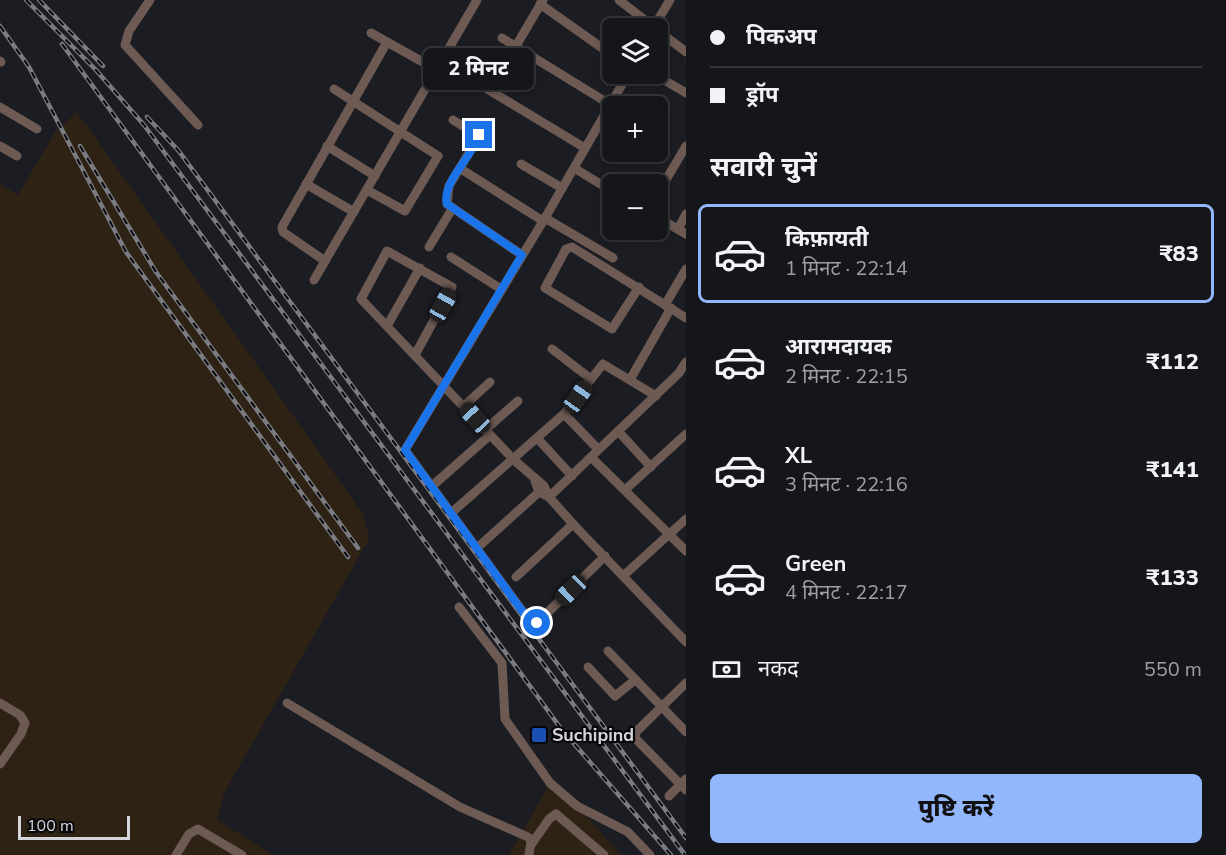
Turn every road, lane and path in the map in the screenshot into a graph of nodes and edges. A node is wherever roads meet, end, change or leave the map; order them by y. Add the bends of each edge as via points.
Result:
1 (150, 0) edge
2 (477, 0) edge
3 (619, 0) edge
4 (670, 0) edge
5 (542, 2) edge
6 (641, 18) edge
7 (661, 18) edge
8 (371, 33) dead end
9 (502, 38) dead end
10 (668, 39) edge
11 (387, 42) junction
12 (516, 46) junction
13 (602, 47) edge
14 (686, 52) edge
15 (437, 70) junction
16 (474, 81) dead end
17 (668, 82) edge
18 (334, 89) dead end
19 (686, 93) edge
20 (602, 100) edge
21 (353, 101) junction
22 (0, 107) edge
23 (602, 119) edge
24 (453, 120) dead end
25 (198, 125) dead end
26 (37, 129) dead end
27 (402, 131) junction
28 (0, 146) edge
29 (327, 146) junction
30 (686, 146) edge
31 (585, 148) junction
32 (17, 156) dead end
33 (521, 164) dead end
34 (574, 168) junction
35 (462, 169) junction
36 (375, 176) junction
37 (668, 176) edge
38 (306, 184) junction
39 (602, 185) edge
40 (562, 188) junction
41 (367, 190) junction
42 (452, 209) junction
43 (354, 212) junction
44 (686, 214) edge
45 (544, 220) junction
46 (668, 223) edge
47 (682, 231) edge
48 (429, 247) dead end
49 (522, 255) junction
50 (451, 257) dead end
51 (613, 258) dead end
52 (326, 261) junction
53 (420, 268) junction
54 (686, 269) edge
55 (314, 280) dead end
56 (639, 287) junction
57 (501, 290) junction
58 (668, 306) junction
59 (686, 318) edge
60 (387, 326) junction
61 (552, 348) dead end
62 (415, 355) junction
63 (686, 362) edge
64 (631, 378) junction
65 (591, 379) junction
66 (490, 382) dead end
67 (443, 386) junction
68 (656, 396) junction
69 (518, 401) dead end
70 (464, 406) junction
71 (564, 414) junction
72 (618, 431) junction
73 (488, 432) junction
74 (686, 434) edge
75 (537, 438) junction
76 (598, 449) junction
77 (591, 457) junction
78 (514, 460) junction
79 (651, 467) junction
80 (572, 476) junction
81 (535, 481) junction
82 (431, 487) junction
83 (625, 490) junction
84 (539, 492) junction
85 (549, 497) junction
86 (450, 514) junction
87 (686, 519) edge
88 (573, 524) junction
89 (670, 535) junction
90 (476, 549) junction
91 (686, 551) edge
92 (604, 556) junction
93 (623, 576) junction
94 (516, 577) dead end
95 (459, 607) dead end
96 (686, 642) edge
97 (608, 651) dead end
98 (588, 667) dead end
99 (635, 680) junction
100 (686, 683) edge
101 (0, 703) edge
102 (287, 703) dead end
103 (661, 706) junction
104 (686, 732) edge
105 (0, 764) edge
106 (684, 784) edge
107 (669, 796) dead end
108 (530, 850) edge
109 (176, 855) edge
110 (242, 855) edge
111 (604, 855) edge
112 (650, 855) edge

1 - 25 street via 129,31 125,45
2 - 15 street
3 - 6 street
4 - 7 street
5 - 12 street
5 - 13 street
8 - 11 street
9 - 12 street
10 - 14 street
11 - 15 street
11 - 21 street
12 - 20 street
15 - 27 street
16 - 31 street
17 - 19 street
18 - 21 street
21 - 27 street
21 - 29 street
22 - 26 street
23 - 31 street
24 - 35 street via 479,136
27 - 36 street
27 - 41 street via 438,156 412,201 404,211
28 - 32 street
29 - 36 street
29 - 38 street
30 - 37 street
31 - 34 street
33 - 40 street
34 - 39 street
34 - 40 street
35 - 42 street via 446,194
35 - 45 street
36 - 41 street
38 - 43 street
38 - 52 street via 282,230
40 - 45 street
41 - 43 street
42 - 48 street
42 - 49 street
43 - 52 street
44 - 47 street
45 - 49 street
45 - 51 street
46 - 47 street
49 - 57 street
50 - 57 street
52 - 55 street
53 - 60 street
53 - 60 street via 386,252 361,298
53 - 62 street via 452,288
54 - 58 street
56 - 56 street via 612,329 545,288 568,247
56 - 58 street
57 - 67 street
58 - 59 street
58 - 64 street
60 - 62 street
61 - 65 street
62 - 67 street
63 - 68 street
64 - 65 street via 603,364
64 - 68 street
65 - 71 street
66 - 70 street
67 - 70 street
67 - 82 street via 405,450
68 - 72 street
69 - 73 street
70 - 73 street
71 - 75 street
71 - 76 street
72 - 76 street
72 - 79 street
73 - 78 street
73 - 82 street
74 - 79 street
75 - 78 street
75 - 80 street
76 - 77 street
77 - 80 street
77 - 83 street
78 - 81 street
78 - 86 street
79 - 83 street
80 - 85 street
81 - 84 street
81 - 85 street via 544,486
82 - 86 street
83 - 89 street
84 - 85 street
84 - 90 street
85 - 88 street
86 - 90 street
87 - 89 street
88 - 92 street
88 - 94 street
89 - 91 street
89 - 93 street
90 - 92 street via 534,624
92 - 93 street
93 - 96 street
95 - 112 street via 502,663 505,719 550,783 577,806 628,832
97 - 99 street
98 - 99 street via 615,696
99 - 103 street
100 - 103 street
101 - 105 street via 20,715 25,723
102 - 108 street via 469,812 528,837
103 - 104 street
103 - 106 street via 634,737
106 - 107 street
108 - 111 street via 556,814
109 - 110 street via 189,834 198,829

